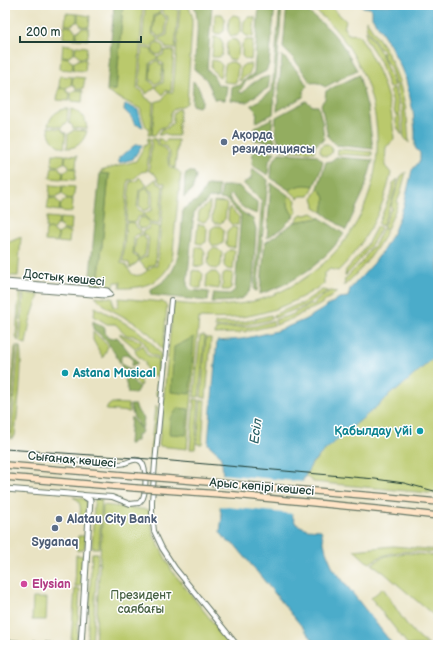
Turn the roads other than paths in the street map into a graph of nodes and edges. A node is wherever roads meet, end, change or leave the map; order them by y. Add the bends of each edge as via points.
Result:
1 (5, 282) edge
2 (5, 287) edge
3 (171, 300) dead end
4 (56, 459) dead end
5 (5, 465) edge
6 (136, 476) joint
7 (5, 477) edge
8 (135, 488) joint
9 (5, 489) edge
10 (82, 495) junction
11 (438, 502) edge
12 (438, 516) edge
13 (5, 642) edge
14 (53, 645) edge
15 (82, 645) edge
16 (237, 645) edge

1 - 2 street, Достық көшесі via 101,290 110,294
3 - 16 street via 155,463 152,514 154,531 171,562
4 - 10 street via 120,464 137,459 144,464 144,496 136,504 112,497
5 - 6 main road, Сығанақ көшесі
6 - 11 main road, Арыс көпірі көшесі, bridge
7 - 8 main road, Сығанақ көшесі
8 - 12 main road, Арыс көпірі көшесі, bridge via 235,495
9 - 10 street
10 - 15 street via 91,502
13 - 14 street

